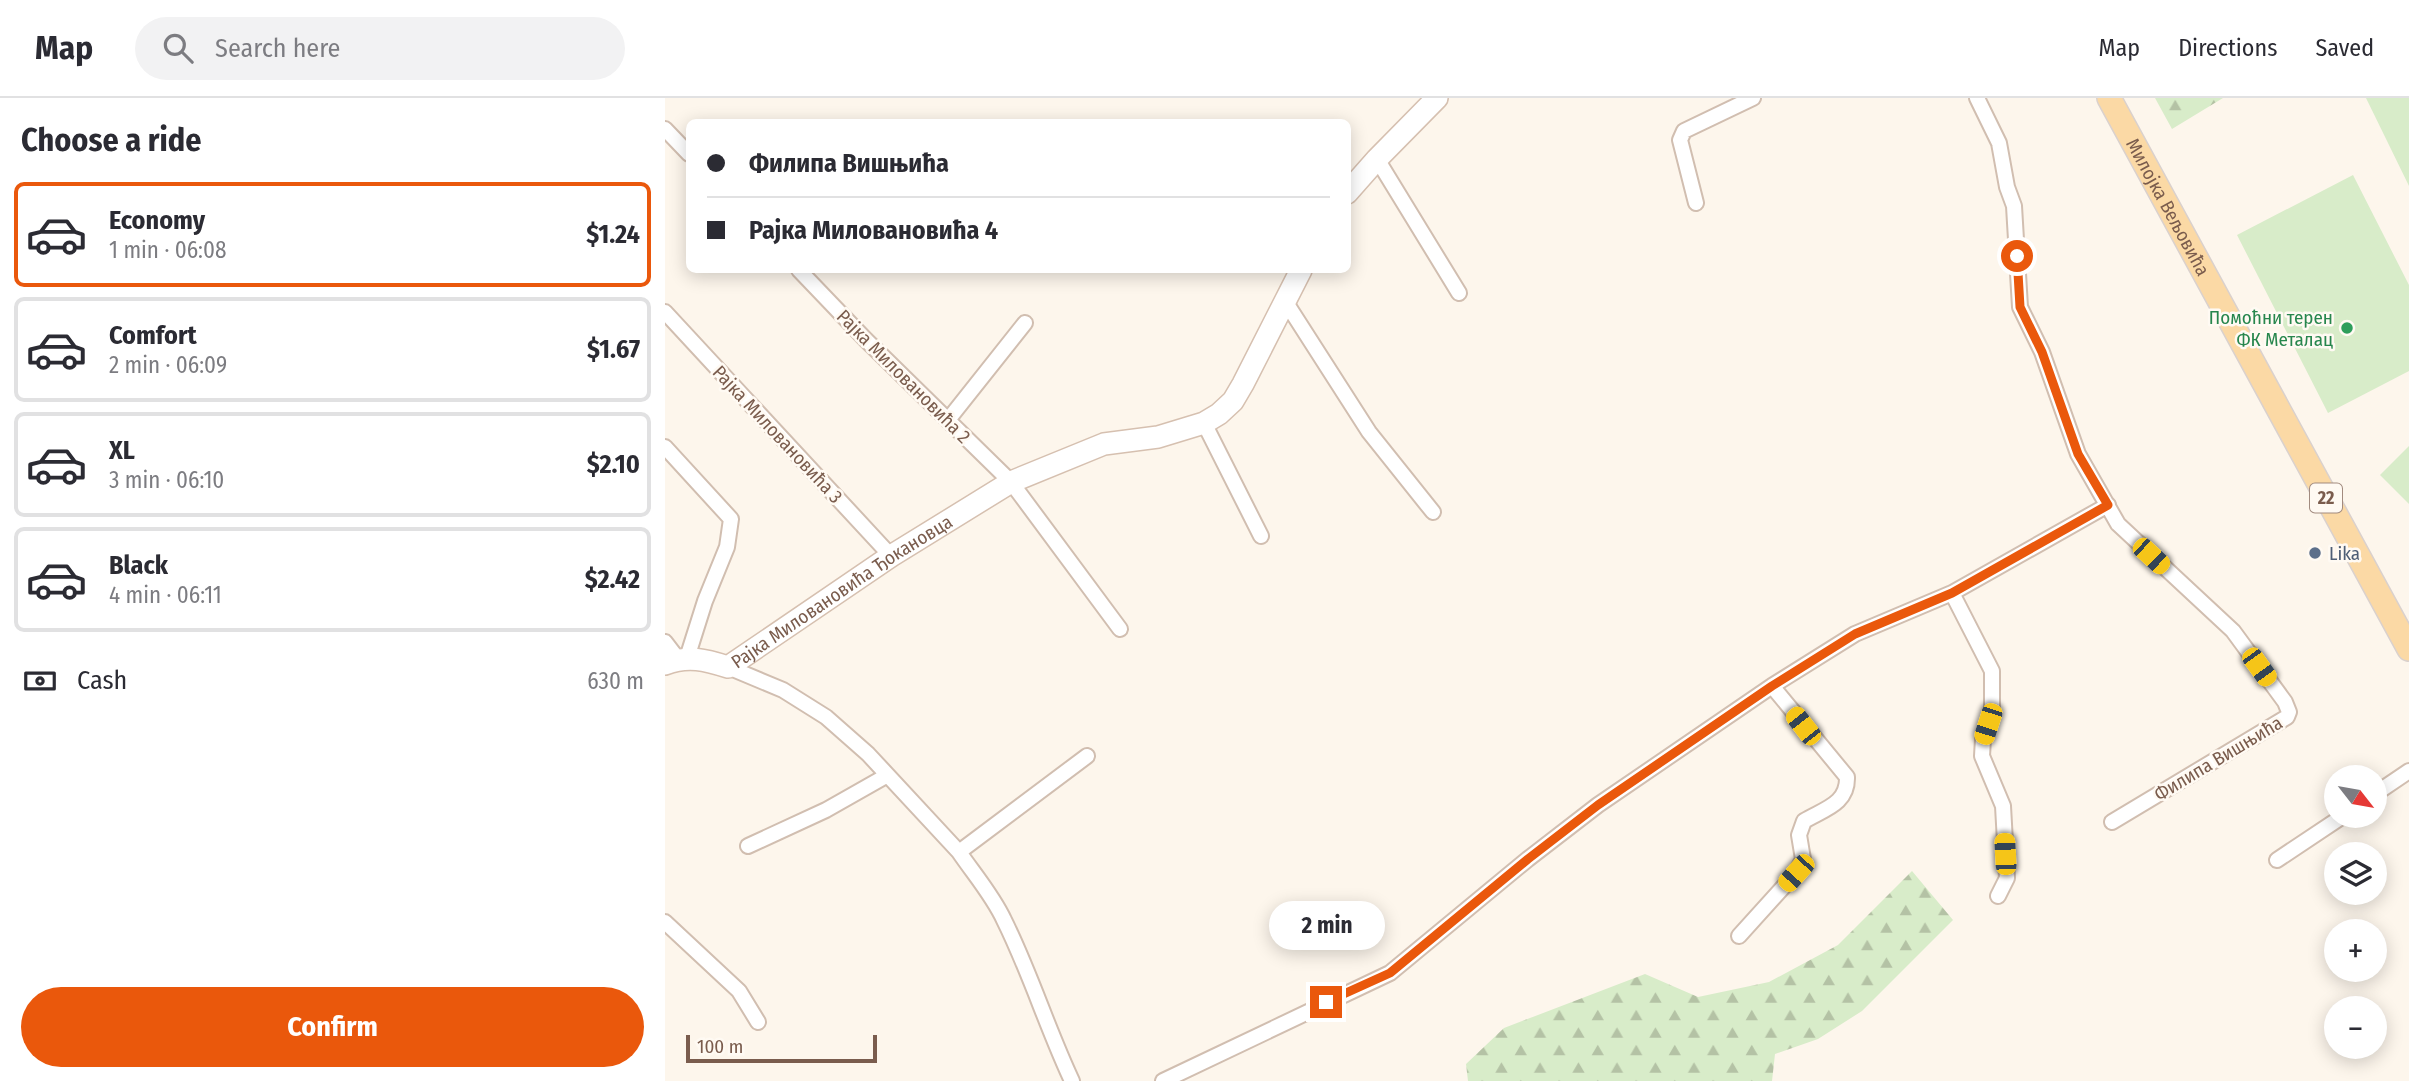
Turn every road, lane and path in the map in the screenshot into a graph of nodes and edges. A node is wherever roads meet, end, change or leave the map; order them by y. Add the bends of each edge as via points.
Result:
1 (1437, 98) edge
2 (1753, 98) edge
3 (1977, 98) edge
4 (2109, 98) edge
5 (665, 128) edge
6 (686, 151) edge
7 (1377, 159) junction
8 (1351, 188) edge
9 (1696, 203) dead end
10 (802, 273) edge
11 (1299, 273) edge
12 (1459, 293) dead end
13 (1285, 301) junction
14 (665, 312) edge
15 (1025, 323) dead end
16 (948, 420) junction
17 (1204, 423) junction
18 (665, 447) edge
19 (1011, 482) junction
20 (2108, 505) junction
21 (1433, 512) dead end
22 (1261, 536) dead end
23 (891, 556) junction
24 (1952, 593) junction
25 (1120, 628) dead end
26 (2409, 649) edge
27 (674, 656) edge
28 (728, 667) junction
29 (1772, 686) junction
30 (1087, 756) dead end
31 (2409, 771) edge
32 (886, 776) junction
33 (2387, 786) edge
34 (2112, 822) dead end
35 (2325, 828) edge
36 (748, 846) dead end
37 (959, 852) junction
38 (2277, 860) dead end
39 (1998, 896) dead end
40 (665, 922) edge
41 (1739, 936) dead end
42 (758, 1021) dead end
43 (1072, 1081) edge
44 (1163, 1081) edge

1 - 7 street
2 - 9 street via 1684,131 1680,140
3 - 20 street, Филипа Вишњића via 1999,143 2014,206 2020,307 2042,352 2078,454
4 - 26 main road, Милојка Вељовића / 22
5 - 6 street
7 - 8 street
7 - 12 street
10 - 16 street, Рајка Миловановића 2
11 - 13 street, Рајка Миловановића Ђокановца
13 - 17 street, Рајка Миловановића Ђокановца via 1233,401
13 - 21 street via 1369,432
14 - 23 street, Рајка Миловановића 3
15 - 16 street
16 - 19 street, Рајка Миловановића 2
17 - 19 street, Рајка Миловановића Ђокановца via 1158,437 1104,444
17 - 22 street
18 - 27 street via 731,519 727,547 705,601
19 - 23 street, Рајка Миловановића Ђокановца
19 - 25 street
20 - 24 street
20 - 34 street, Филипа Вишњића via 2118,524 2233,631 2289,712
23 - 28 street, Рајка Миловановића Ђокановца
24 - 29 street via 1855,634
24 - 39 street via 1991,671 1992,709 1982,756 2003,806 2007,878
27 - 28 street, Рајка Миловановића Ђокановца
28 - 32 street via 783,690 826,717
29 - 41 street via 1847,777 1847,788 1840,800 1804,821 1798,835 1803,859 1796,873
29 - 44 street via 1598,805 1390,973
30 - 37 street
31 - 33 street
32 - 36 street
32 - 37 street
35 - 38 street
37 - 43 street via 1003,917
40 - 42 street via 739,991

